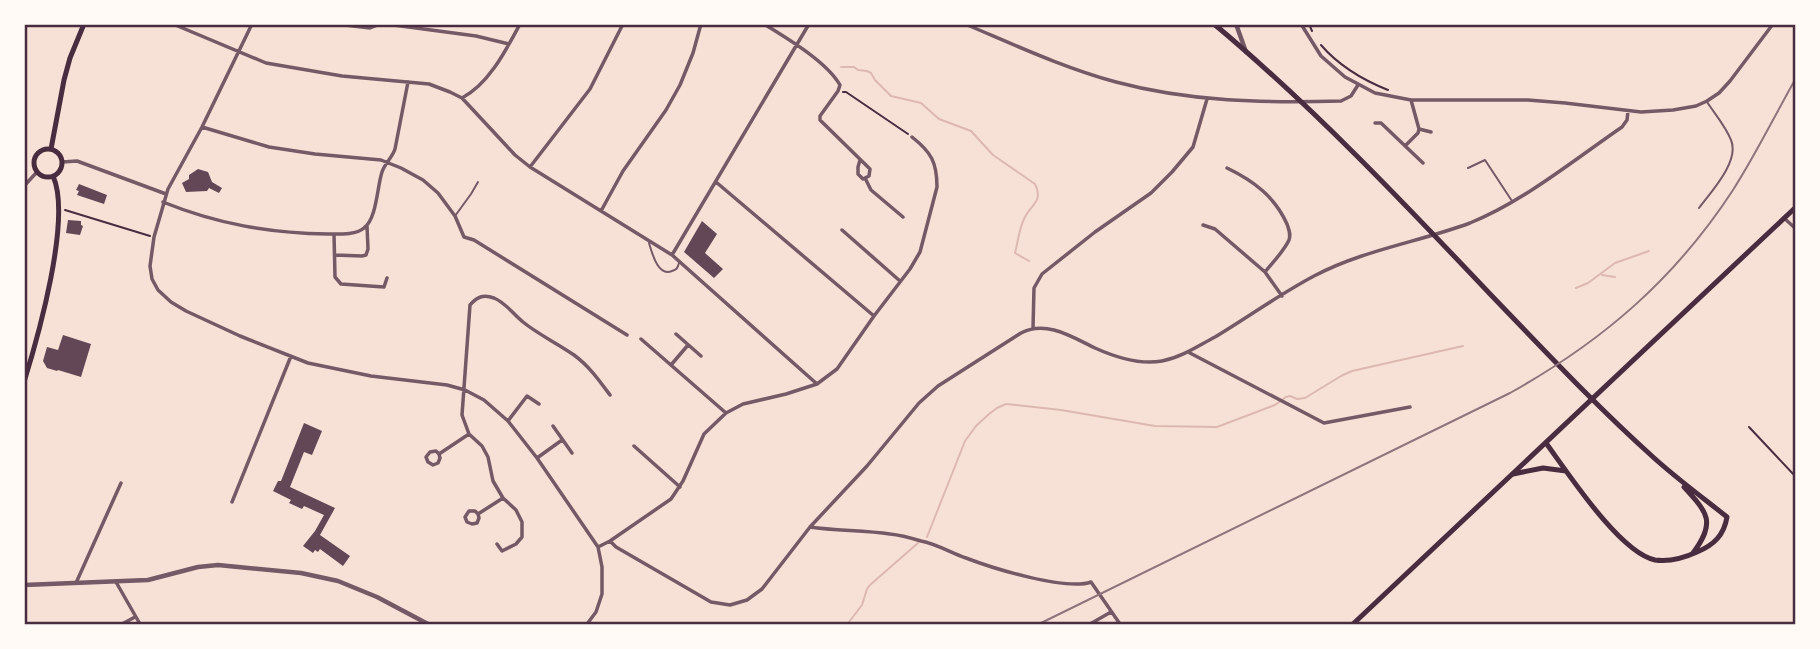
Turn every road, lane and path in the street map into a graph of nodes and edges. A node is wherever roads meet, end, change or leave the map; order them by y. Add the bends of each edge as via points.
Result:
1 (84, 24) edge
2 (173, 24) edge
3 (251, 24) edge
4 (336, 24) edge
5 (383, 24) edge
6 (520, 24) edge
7 (623, 24) edge
8 (701, 24) edge
9 (764, 24) edge
10 (809, 24) edge
11 (965, 24) edge
12 (1236, 24) edge
13 (1301, 24) edge
14 (1309, 24) edge
15 (1773, 24) edge
16 (1217, 26) edge
17 (1316, 37) dead end
18 (1320, 43) dead end
19 (509, 44) junction
20 (797, 45) junction
21 (1246, 52) junction
22 (239, 53) junction
23 (408, 82) junction
24 (1358, 85) junction
25 (838, 91) junction
26 (1393, 91) dead end
27 (462, 98) junction
28 (1207, 99) junction
29 (1411, 100) junction
30 (1706, 101) junction
31 (1628, 111) junction
32 (1375, 123) dead end
33 (202, 127) junction
34 (1419, 130) junction
35 (1430, 132) dead end
36 (912, 137) joint
37 (1405, 146) junction
38 (51, 149) junction
39 (860, 160) junction
40 (62, 162) junction
41 (387, 163) junction
42 (1423, 163) dead end
43 (530, 167) junction
44 (1227, 168) dead end
45 (1468, 168) dead end
46 (37, 172) junction
47 (53, 176) junction
48 (865, 178) junction
49 (478, 182) dead end
50 (716, 182) junction
51 (24, 187) edge
52 (166, 194) junction
53 (163, 202) junction
54 (1513, 202) junction
55 (1796, 207) edge
56 (1699, 208) dead end
57 (58, 209) junction
58 (601, 211) junction
59 (455, 216) junction
60 (903, 217) dead end
61 (1784, 218) junction
62 (1203, 225) dead end
63 (367, 226) junction
64 (1796, 229) edge
65 (842, 230) dead end
66 (334, 234) junction
67 (154, 237) junction
68 (649, 241) junction
69 (335, 255) junction
70 (672, 255) junction
71 (680, 262) junction
72 (1265, 272) junction
73 (387, 278) dead end
74 (900, 281) junction
75 (1282, 296) junction
76 (874, 316) junction
77 (1033, 328) junction
78 (676, 334) dead end
79 (627, 335) dead end
80 (641, 339) dead end
81 (688, 345) junction
82 (1188, 352) junction
83 (291, 356) junction
84 (701, 356) dead end
85 (671, 365) junction
86 (24, 382) edge
87 (817, 384) junction
88 (465, 390) junction
89 (610, 395) dead end
90 (539, 404) dead end
91 (1410, 407) dead end
92 (726, 413) junction
93 (508, 421) junction
94 (553, 426) dead end
95 (1749, 427) dead end
96 (469, 434) junction
97 (562, 440) junction
98 (1546, 443) junction
99 (634, 446) dead end
100 (572, 453) dead end
101 (439, 454) dead end
102 (537, 458) junction
103 (1566, 471) junction
104 (1670, 472) junction
105 (1513, 474) junction
106 (1796, 477) edge
107 (121, 483) dead end
108 (680, 487) junction
109 (503, 498) junction
110 (232, 502) dead end
111 (478, 514) dead end
112 (810, 527) junction
113 (610, 541) junction
114 (496, 544) dead end
115 (598, 547) junction
116 (1692, 554) junction
117 (116, 582) junction
118 (76, 583) junction
119 (24, 585) edge
120 (1111, 612) junction
121 (135, 617) junction
122 (122, 625) edge
123 (140, 625) edge
124 (428, 625) edge
125 (587, 625) edge
126 (1090, 625) edge
127 (1120, 625) edge
128 (1353, 625) edge

1 - 38 main road via 64,80
2 - 22 street
3 - 22 street
4 - 5 street via 370,28
5 - 19 street
6 - 19 street
7 - 43 street via 590,89
8 - 58 street via 680,85
9 - 20 street
10 - 20 street
11 - 28 street via 1083,72 1147,90
12 - 21 street
13 - 24 street via 1321,56
14 - 17 path
15 - 30 street via 1730,81
16 - 21 main road
18 - 26 path via 1350,71
19 - 27 street via 489,74
20 - 25 street via 831,73 840,85
20 - 50 street
21 - 104 main road
22 - 23 street via 310,72
22 - 33 street
23 - 27 street via 429,84
23 - 41 street via 393,157
24 - 28 street via 1346,100 1325,102
24 - 29 street
25 - 36 path
25 - 39 street via 820,120
27 - 43 street
28 - 77 street via 1193,147 1172,172 1151,193 1042,274 1034,288
29 - 31 street via 1528,100
29 - 34 street
30 - 31 street via 1673,110
30 - 56 lane via 1733,150
31 - 54 street via 1622,127
32 - 37 street via 1381,123
33 - 41 street via 269,146
33 - 52 street
34 - 35 street
34 - 37 street
36 - 74 street via 935,165 937,187 920,252
37 - 42 street
38 - 40 main road
38 - 46 main road via 35,156
39 - 48 street via 858,174
39 - 48 street via 870,169
40 - 47 main road
40 - 52 street via 77,161
41 - 59 street via 423,180
41 - 63 street
43 - 58 street
44 - 72 street via 1273,199 1290,232 1288,242
45 - 54 lane via 1485,160
46 - 47 main road
46 - 51 street
47 - 57 main road
48 - 60 street via 871,190
49 - 59 lane
50 - 70 street
50 - 76 street
52 - 53 street
53 - 66 street via 221,222 269,231
53 - 67 street
54 - 75 street via 1468,223 1342,263
55 - 61 main road
57 - 67 path
57 - 86 main road via 54,254
58 - 68 street
59 - 79 street via 464,237
61 - 64 street
61 - 98 main road
62 - 72 street via 1215,229
63 - 66 street via 358,232
63 - 69 street via 366,255
65 - 74 street
66 - 69 street
67 - 83 street via 152,279 171,302
68 - 70 street
68 - 71 lane via 662,271 674,271
69 - 73 street via 335,277 341,284 384,287
70 - 71 street
71 - 87 street
72 - 75 street
74 - 76 street
75 - 82 street
76 - 87 street via 836,369
77 - 82 street via 1060,332 1138,360 1160,361
77 - 112 street via 938,386
78 - 81 street
80 - 85 street
81 - 84 street
81 - 85 street
82 - 91 street via 1324,423
83 - 88 street via 351,373
83 - 110 street
85 - 92 street
87 - 92 street
88 - 89 street via 470,305 482,296 504,303 522,321 573,354
88 - 93 street
88 - 96 street via 462,415
90 - 93 street via 527,396
92 - 108 street via 704,434
93 - 102 street
94 - 97 street
95 - 106 path
96 - 101 street
96 - 109 street via 488,457 493,481
97 - 100 street
97 - 102 street
98 - 103 main road
98 - 105 main road
99 - 108 street
102 - 115 street
103 - 105 main road via 1543,468
103 - 116 main road via 1609,526 1641,555 1655,560
104 - 116 main road via 1705,515 1706,533
104 - 116 main road via 1727,517 1721,536
105 - 128 main road
107 - 118 street
108 - 113 street via 667,503
109 - 111 street
109 - 114 street via 522,522 522,537 502,551
112 - 113 street via 762,590 730,605 710,602
112 - 120 street via 889,534 1017,573 1071,584 1091,582
113 - 115 street
115 - 125 street via 602,594
117 - 118 street
117 - 121 street
117 - 124 street via 218,565 301,573 359,588
118 - 119 street
120 - 126 street
120 - 127 street
121 - 122 street
121 - 123 street

